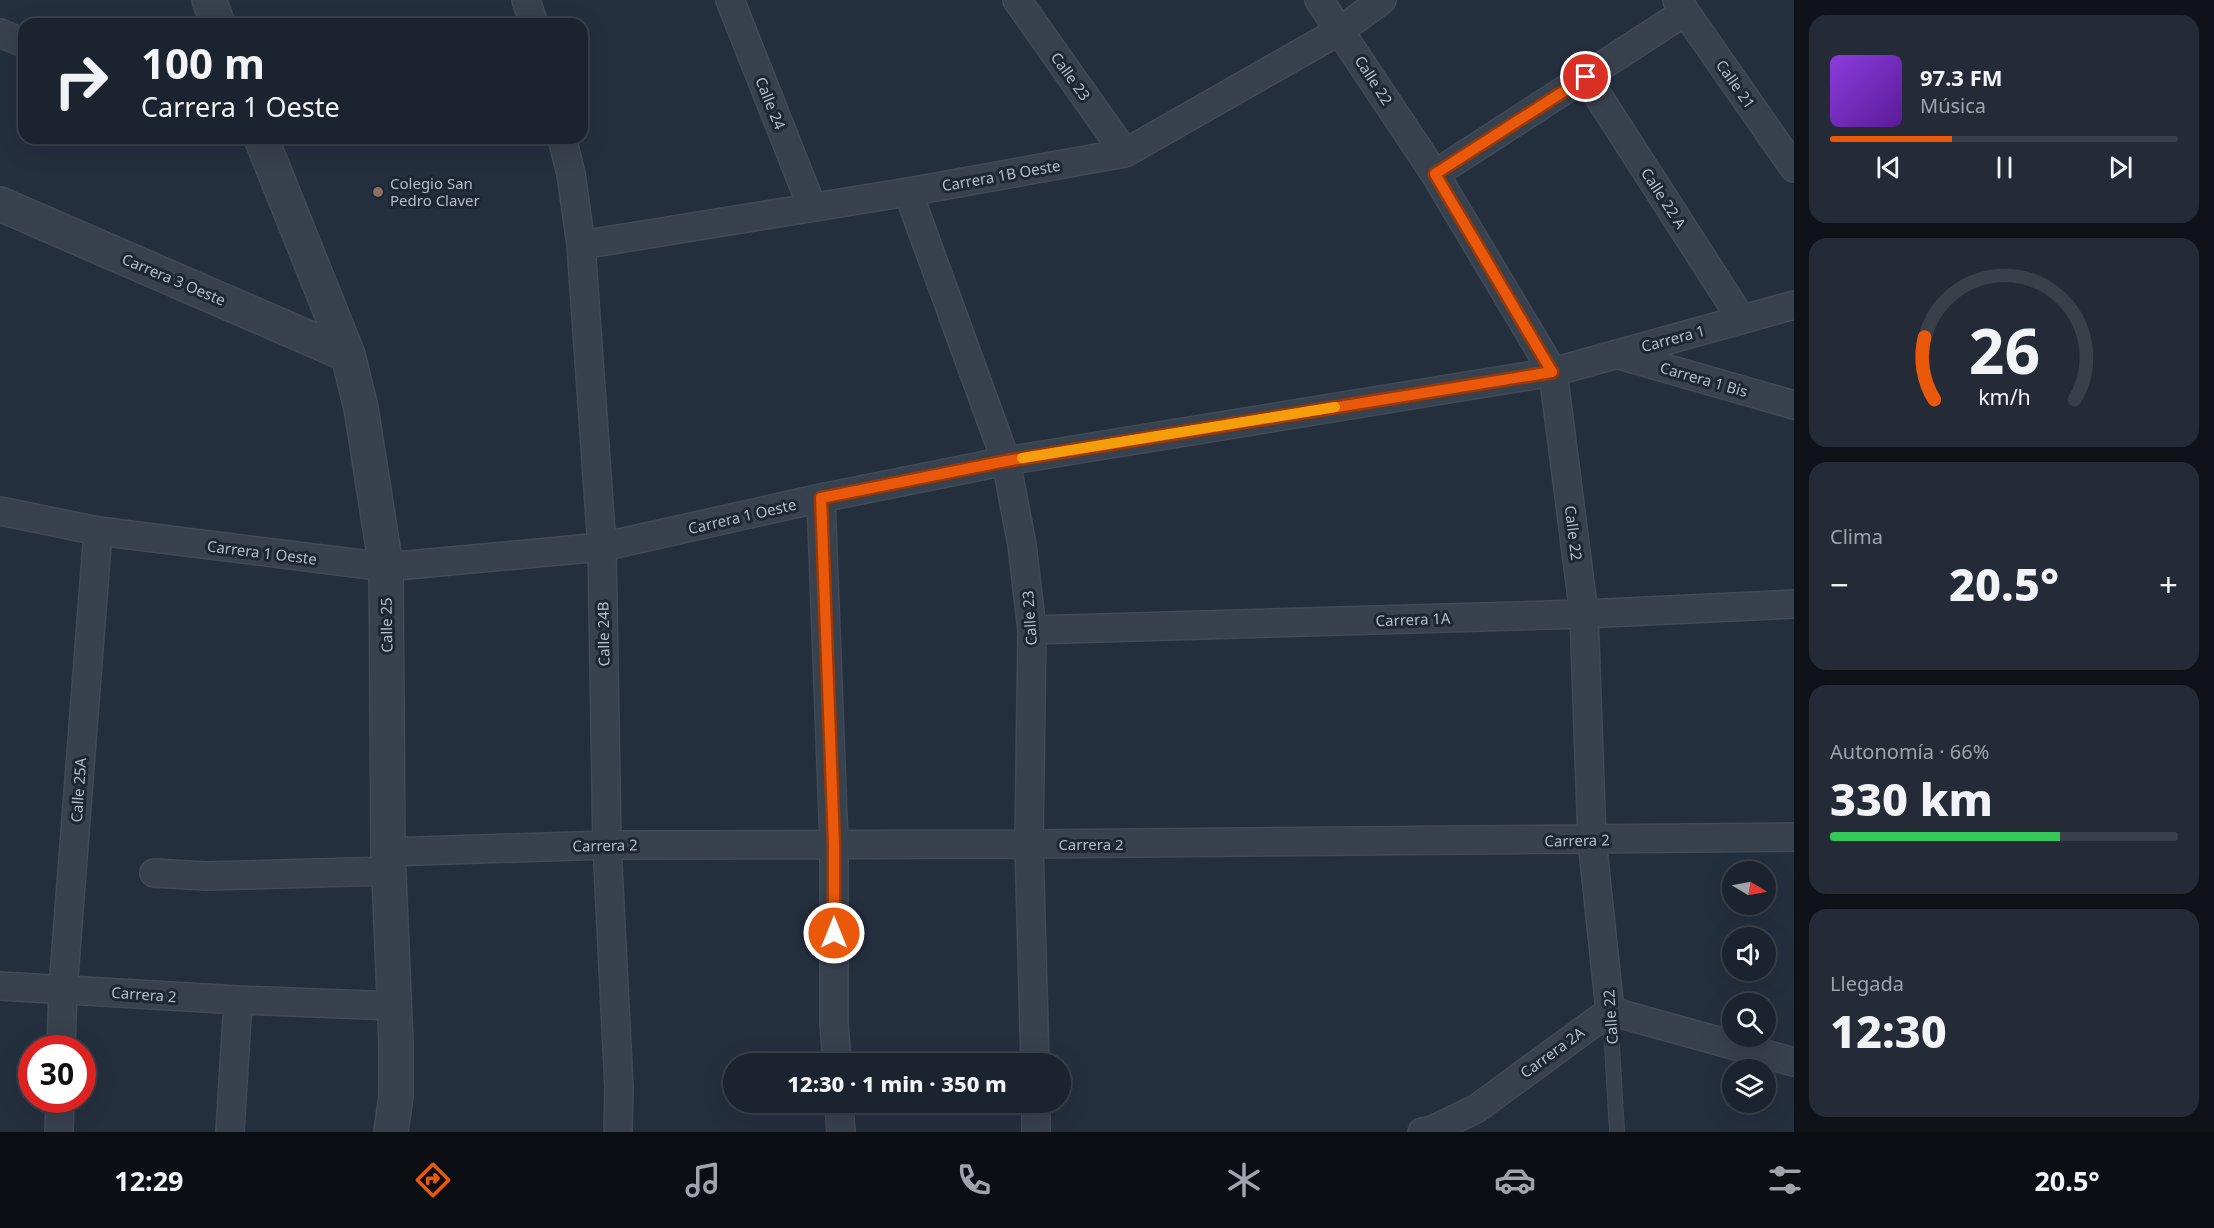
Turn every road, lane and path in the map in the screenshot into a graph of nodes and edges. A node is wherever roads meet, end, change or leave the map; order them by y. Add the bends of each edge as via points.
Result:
1 (209, 0) edge
2 (526, 0) edge
3 (730, 0) edge
4 (1017, 0) edge
5 (1319, 0) edge
6 (1382, 0) edge
7 (1681, 6) edge
8 (216, 18) edge
9 (532, 18) edge
10 (1341, 30) junction
11 (0, 33) edge
12 (18, 40) edge
13 (1586, 77) junction
14 (263, 144) edge
15 (564, 144) edge
16 (1125, 153) junction
17 (1794, 168) edge
18 (1435, 174) junction
19 (908, 192) junction
20 (0, 204) edge
21 (812, 207) junction
22 (581, 245) junction
23 (1794, 304) edge
24 (1742, 320) junction
25 (1615, 353) junction
26 (348, 354) junction
27 (1552, 372) junction
28 (1794, 405) edge
29 (1006, 461) junction
30 (821, 498) junction
31 (0, 511) edge
32 (98, 531) junction
33 (602, 547) junction
34 (386, 567) junction
35 (1794, 604) edge
36 (1584, 614) junction
37 (1032, 630) junction
38 (1794, 837) edge
39 (1592, 840) junction
40 (834, 844) junction
41 (1029, 844) junction
42 (607, 845) junction
43 (389, 861) junction
44 (154, 873) dead end
45 (0, 986) edge
46 (63, 989) junction
47 (238, 1000) junction
48 (395, 1005) junction
49 (1610, 1011) junction
50 (61, 1035) edge
51 (836, 1053) edge
52 (1035, 1053) edge
53 (1794, 1062) edge
54 (60, 1113) edge
55 (840, 1113) edge
56 (1036, 1113) edge
57 (59, 1132) edge
58 (230, 1132) edge
59 (391, 1132) edge
60 (618, 1132) edge
61 (841, 1132) edge
62 (1036, 1132) edge
63 (1422, 1132) edge
64 (1617, 1132) edge

1 - 8 street
2 - 9 street
3 - 21 street, Calle 24
4 - 16 street, Calle 23
5 - 10 street, Calle 22
6 - 10 street, Carrera 1B Oeste
7 - 13 street
7 - 17 street, Calle 21
10 - 16 street, Carrera 1B Oeste
10 - 18 street, Calle 22
11 - 12 street
13 - 18 street
13 - 24 street, Calle 22 A
14 - 26 street, Calle 25
15 - 22 street, Calle 24B
16 - 19 street, Carrera 1B Oeste
18 - 27 street, Calle 22
19 - 21 street, Carrera 1B Oeste
19 - 29 street, Calle 23
20 - 26 street, Carrera 3 Oeste
21 - 22 street, Carrera 1B Oeste
22 - 33 street, Calle 24B
23 - 24 street, Carrera 1
24 - 25 street, Carrera 1
25 - 27 street, Carrera 1
25 - 28 street, Carrera 1 Bis
26 - 34 street, Calle 25 via 361,408
27 - 29 street, Carrera 1 Oeste
27 - 36 street, Calle 22
29 - 30 street, Carrera 1 Oeste
29 - 37 street, Calle 23 via 1022,545
30 - 33 street, Carrera 1 Oeste
30 - 40 street
31 - 32 street, Carrera 1 Oeste
32 - 34 street, Carrera 1 Oeste
32 - 46 street, Calle 25A
33 - 34 street, Carrera 1 Oeste
33 - 42 street, Calle 24B
34 - 43 street, Calle 25
35 - 36 street, Carrera 1A
36 - 37 street, Carrera 1A
36 - 39 street, Calle 22
37 - 41 street, Calle 23
38 - 39 street, Carrera 2
39 - 41 street, Carrera 2
39 - 49 street, Calle 22
40 - 41 street, Carrera 2
40 - 42 street, Carrera 2
40 - 51 street
41 - 52 street, Calle 23
42 - 43 street, Carrera 2
42 - 60 street, Calle 24B
43 - 44 street, Carrera 2 via 206,876
43 - 48 street, Calle 25
45 - 46 street, Carrera 2
46 - 47 street, Carrera 2
46 - 50 street, Calle 25A
47 - 48 street, Carrera 2
47 - 58 street
48 - 59 street, Calle 25 via 396,1096
49 - 53 street
49 - 63 street, Carrera 2A via 1476,1109
49 - 64 lane, Calle 22
54 - 57 street
55 - 61 street
56 - 62 street

